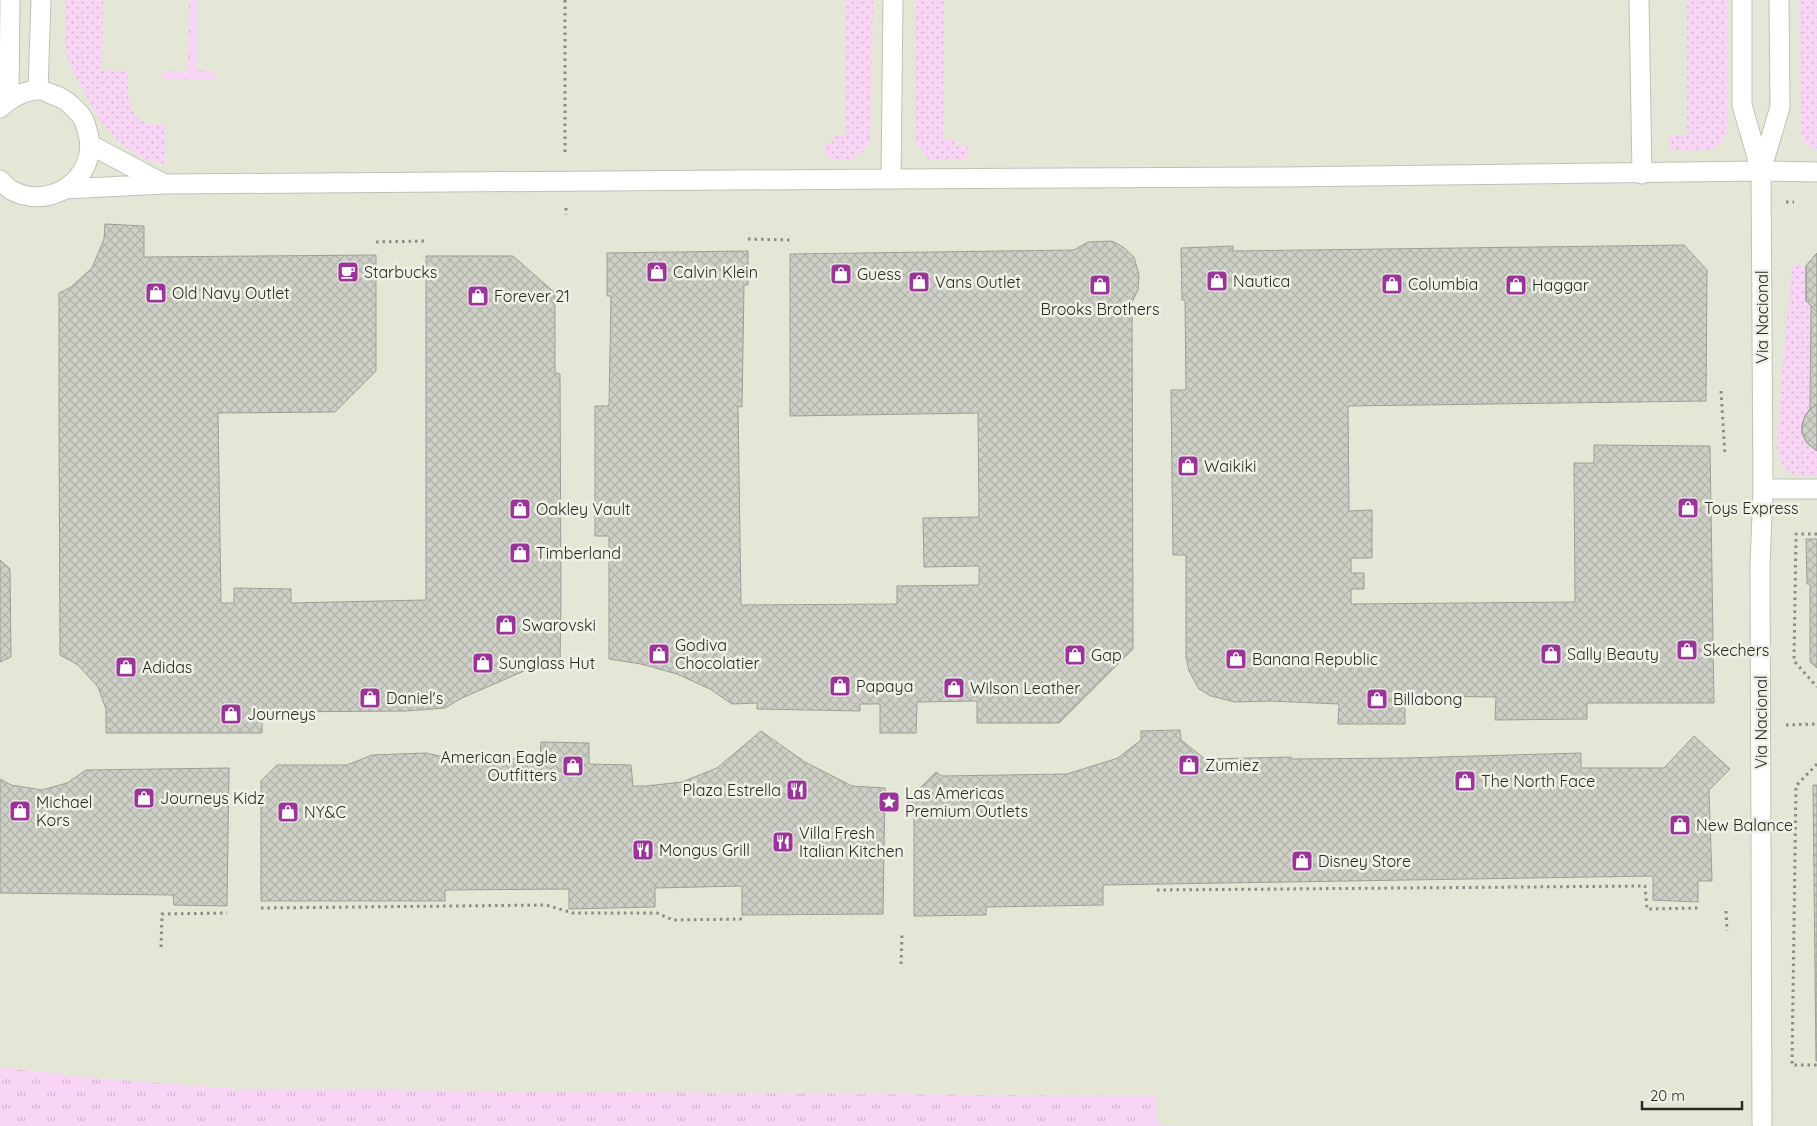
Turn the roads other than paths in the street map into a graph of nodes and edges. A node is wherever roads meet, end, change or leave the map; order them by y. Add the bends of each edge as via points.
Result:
1 (10, 0) edge
2 (41, 0) edge
3 (893, 0) edge
4 (1639, 0) edge
5 (1742, 0) edge
6 (1779, 0) edge
7 (38, 90) junction
8 (5, 104) edge
9 (91, 145) junction
10 (1761, 171) junction
11 (1817, 172) edge
12 (1642, 174) junction
13 (891, 179) junction
14 (0, 180) edge
15 (164, 184) junction
16 (66, 189) junction
17 (1763, 489) junction
18 (1817, 489) edge
19 (1762, 1124) dead end

1 - 8 lane
2 - 7 lane
3 - 13 lane
4 - 12 lane
5 - 10 lane, Via Nacional via 1742,105
6 - 10 lane, Via Nacional via 1780,107
7 - 8 lane
7 - 9 lane via 64,98 84,118
9 - 15 lane
9 - 16 lane via 79,178
10 - 11 lane
10 - 12 lane
10 - 17 lane, Via Nacional
12 - 13 lane
13 - 15 lane
14 - 16 lane via 11,190 30,196 50,196
15 - 16 lane
17 - 18 lane
17 - 19 lane, Via Nacional via 1760,566

